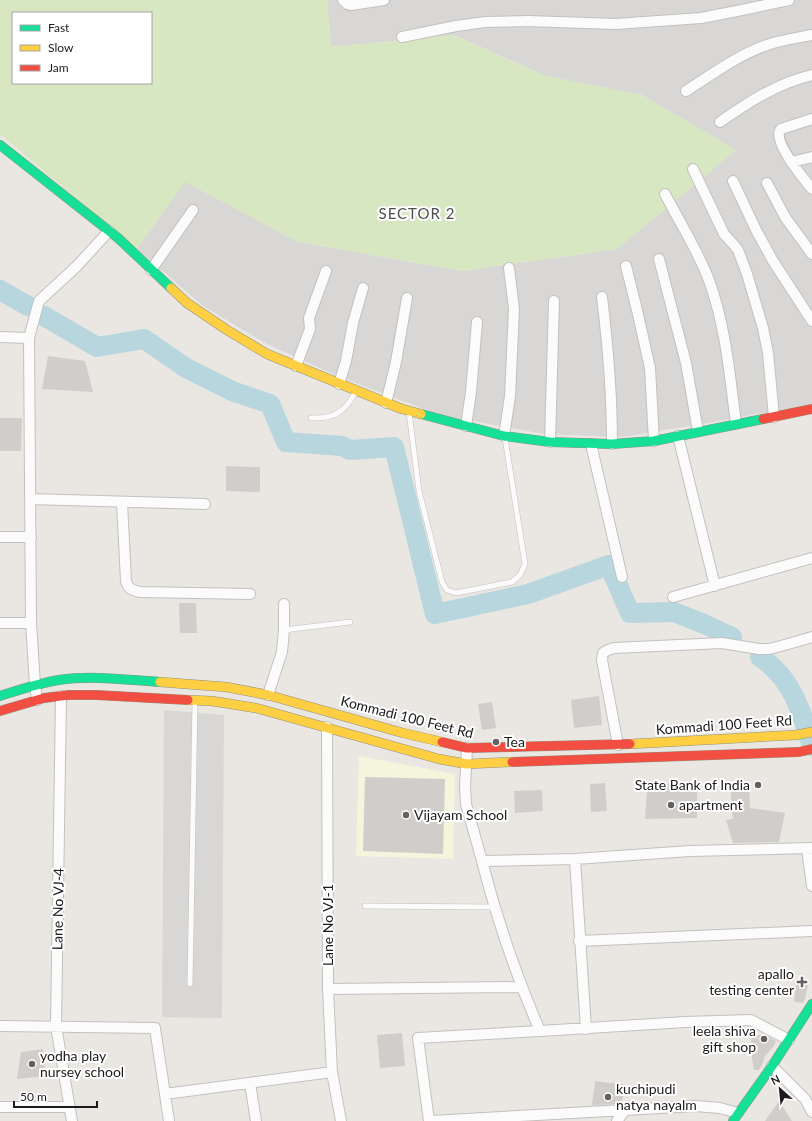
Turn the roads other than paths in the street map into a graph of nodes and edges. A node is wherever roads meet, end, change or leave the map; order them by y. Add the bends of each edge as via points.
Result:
1 (343, 0) edge
2 (384, 0) edge
3 (788, 0) edge
4 (812, 35) edge
5 (402, 37) dead end
6 (812, 75) edge
7 (686, 91) dead end
8 (812, 119) edge
9 (720, 122) dead end
10 (0, 145) edge
11 (812, 157) edge
12 (792, 162) junction
13 (693, 169) dead end
14 (733, 181) dead end
15 (767, 183) dead end
16 (812, 189) edge
17 (665, 194) dead end
18 (194, 210) dead end
19 (109, 231) junction
20 (812, 254) edge
21 (660, 259) dead end
22 (626, 266) dead end
23 (509, 268) dead end
24 (152, 270) junction
25 (326, 271) dead end
26 (363, 288) dead end
27 (602, 297) dead end
28 (407, 298) dead end
29 (554, 300) dead end
30 (812, 321) edge
31 (477, 322) dead end
32 (0, 337) edge
33 (29, 338) junction
34 (296, 366) junction
35 (339, 384) junction
36 (356, 391) junction
37 (386, 403) junction
38 (812, 409) edge
39 (408, 411) junction
40 (774, 417) junction
41 (312, 418) dead end
42 (736, 424) junction
43 (466, 426) junction
44 (698, 431) junction
45 (504, 436) junction
46 (678, 436) junction
47 (654, 441) junction
48 (550, 442) junction
49 (591, 444) junction
50 (612, 444) junction
51 (30, 499) junction
52 (122, 502) junction
53 (205, 504) dead end
54 (0, 537) edge
55 (31, 538) junction
56 (812, 558) edge
57 (622, 577) dead end
58 (715, 586) junction
59 (250, 594) dead end
60 (673, 597) dead end
61 (284, 604) dead end
62 (350, 622) dead end
63 (0, 623) edge
64 (31, 623) junction
65 (284, 630) junction
66 (812, 637) edge
67 (35, 685) junction
68 (268, 695) junction
69 (0, 696) edge
70 (61, 696) junction
71 (37, 700) junction
72 (195, 700) junction
73 (0, 711) edge
74 (327, 727) junction
75 (812, 732) edge
76 (618, 745) junction
77 (467, 748) junction
78 (812, 749) edge
79 (467, 764) junction
80 (809, 848) edge
81 (575, 859) junction
82 (482, 862) junction
83 (812, 886) edge
84 (365, 906) dead end
85 (494, 906) junction
86 (812, 931) edge
87 (579, 941) junction
88 (190, 984) dead end
89 (521, 987) junction
90 (328, 989) junction
91 (812, 1004) edge
92 (0, 1026) edge
93 (56, 1026) junction
94 (586, 1029) junction
95 (540, 1031) junction
96 (789, 1040) junction
97 (772, 1066) junction
98 (332, 1072) junction
99 (250, 1083) junction
100 (165, 1094) junction
101 (809, 1099) edge
102 (0, 1107) edge
103 (70, 1107) junction
104 (625, 1110) junction
105 (812, 1112) edge
106 (736, 1117) edge
107 (72, 1121) edge
108 (169, 1121) edge
109 (256, 1121) edge
110 (341, 1121) edge
111 (430, 1121) edge
112 (617, 1121) edge

1 - 2 street via 347,4
3 - 5 street via 701,18 616,24 485,22
4 - 7 street via 764,46 729,63
6 - 9 street via 796,79 755,98
8 - 12 street via 785,127 779,132 783,147
10 - 19 main road
11 - 12 street
12 - 16 street
13 - 40 street via 724,234 738,250 747,274 768,353
14 - 30 street via 763,242
15 - 20 street via 785,216
17 - 42 street via 710,283 726,346
18 - 24 street
19 - 24 main road
19 - 33 street via 77,266 39,301
21 - 44 street via 686,363
22 - 47 street via 650,368
23 - 45 street via 514,308 510,396
24 - 34 main road via 187,303 221,326 267,354
25 - 34 street via 309,318 310,329
26 - 35 street
27 - 50 street via 610,369
28 - 37 street
29 - 48 street
31 - 43 street via 472,392
32 - 33 street
33 - 51 street
34 - 35 main road
35 - 36 main road
36 - 37 main road
36 - 41 lane via 339,413 324,418
37 - 39 main road
38 - 40 main road
39 - 43 main road
39 - 45 lane via 419,491 442,582 447,590 456,593 512,582 520,576 525,564
40 - 42 main road
42 - 44 main road
43 - 45 main road
44 - 46 main road
45 - 48 main road
46 - 47 main road
46 - 58 street
47 - 50 main road
48 - 49 main road
49 - 50 main road
49 - 57 street
51 - 52 street
51 - 55 street
52 - 53 street
52 - 59 street via 126,581 133,591
54 - 55 street
55 - 64 street
56 - 58 street
58 - 60 street
61 - 65 street
62 - 65 lane
63 - 64 street
64 - 67 street
65 - 68 street via 282,652
66 - 76 street via 759,649 722,643 608,650 603,653 602,660
67 - 68 main road, Kommadi 100 Feet Rd via 84,678 113,679 226,687
67 - 69 main road, Kommadi 100 Feet Rd
67 - 71 street
68 - 77 main road, Kommadi 100 Feet Rd
70 - 71 main road
70 - 72 main road via 96,695
70 - 93 street, Lane No VJ-4
71 - 73 main road
72 - 74 main road via 256,708
72 - 88 lane
74 - 79 main road via 439,759
74 - 90 street, Lane No VJ-1
75 - 76 main road, Kommadi 100 Feet Rd
76 - 77 main road, Kommadi 100 Feet Rd
77 - 79 street
78 - 79 main road via 799,752
79 - 82 street via 466,804
80 - 81 street
80 - 83 street
81 - 82 street
81 - 87 street
82 - 85 street
84 - 85 lane
85 - 89 street
86 - 87 street
87 - 94 street
89 - 90 street
89 - 95 street
90 - 98 street, Lane No VJ-1
91 - 96 main road
92 - 93 street
93 - 100 street via 155,1028
93 - 103 street, Lane No VJ-4
94 - 95 street
94 - 96 street via 751,1020
95 - 111 street via 418,1038
96 - 97 main road
97 - 101 street
97 - 106 main road
98 - 99 street
98 - 110 street, Lane No VJ-1
99 - 100 street
99 - 109 street
100 - 108 street
101 - 105 street
102 - 103 street
103 - 107 street, Lane No VJ-4
104 - 106 street via 696,1106 720,1108
104 - 111 street
104 - 112 street

